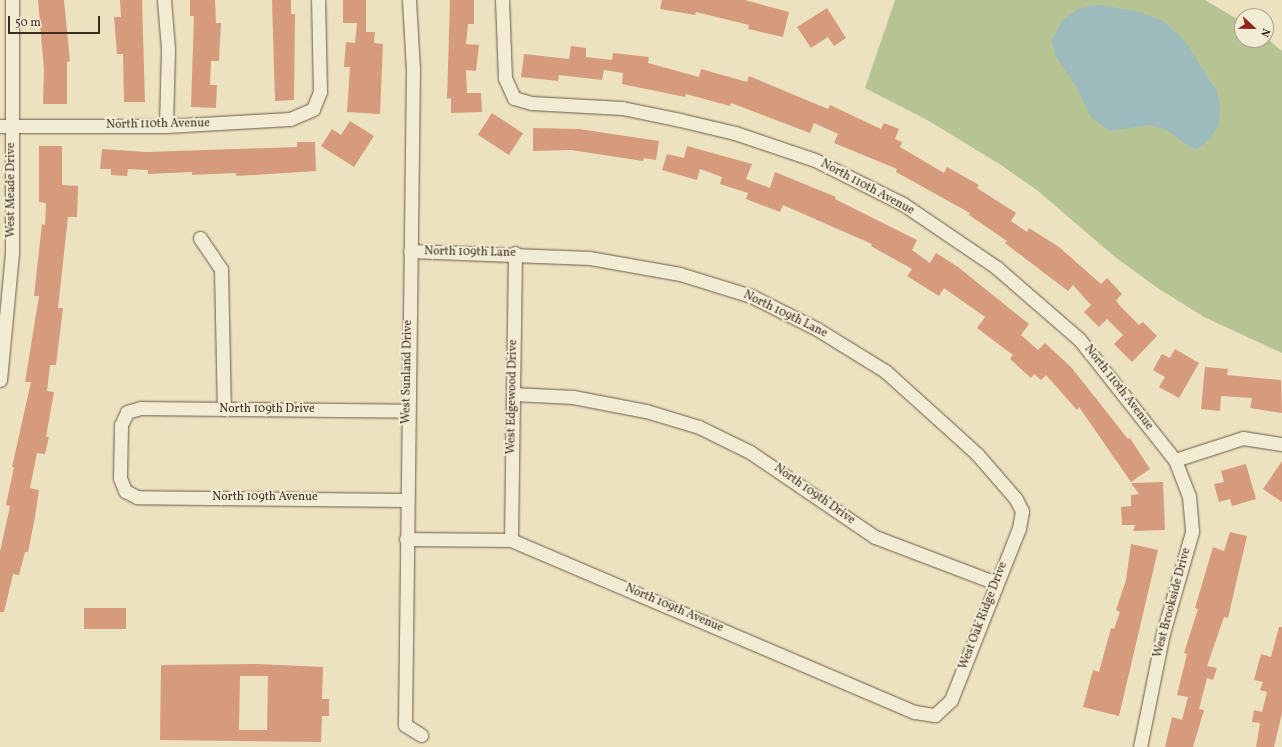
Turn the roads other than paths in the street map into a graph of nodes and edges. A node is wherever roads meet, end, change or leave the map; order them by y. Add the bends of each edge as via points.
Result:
1 (12, 0) edge
2 (164, 0) edge
3 (318, 0) edge
4 (409, 0) edge
5 (502, 0) edge
6 (6, 126) edge
7 (166, 126) junction
8 (200, 238) dead end
9 (410, 251) junction
10 (515, 254) junction
11 (0, 380) edge
12 (513, 394) junction
13 (224, 409) junction
14 (408, 411) junction
15 (1282, 444) edge
16 (1175, 460) junction
17 (125, 491) joint
18 (405, 500) junction
19 (1022, 511) joint
20 (406, 539) junction
21 (511, 540) junction
22 (996, 582) junction
23 (935, 715) joint
24 (420, 735) dead end
25 (1140, 747) edge

1 - 6 street, West Meade Drive
2 - 7 street via 168,49
3 - 7 street, North 110th Avenue via 320,92 313,109 290,119
4 - 9 street, West Sunland Drive via 413,69
5 - 16 street, North 110th Avenue via 505,78 514,98 531,103 622,108 735,133 814,160 903,204 997,268 1079,339
6 - 7 street, North 110th Avenue
6 - 11 street, West Meade Drive via 12,252
8 - 13 street via 221,269
9 - 10 street, North 109th Lane
9 - 14 street, West Sunland Drive
10 - 12 street, West Edgewood Drive
10 - 19 street, North 109th Lane via 590,258 680,274 751,296 817,329 885,371 937,415 977,454 1016,499
12 - 21 street, West Edgewood Drive
12 - 22 street, North 109th Drive via 581,399 646,411 699,427 750,452 875,537
13 - 14 street, North 109th Drive
13 - 17 street, North 109th Drive via 141,408 127,412 121,425 120,478
14 - 18 street, West Sunland Drive
15 - 16 street via 1243,438
16 - 25 street, West Brookside Drive via 1189,496 1192,532 1163,633
17 - 18 street, North 109th Avenue via 138,497
18 - 20 street, West Sunland Drive
19 - 22 street, West Oak Ridge Drive via 1019,528
20 - 21 street, North 109th Avenue
20 - 24 street, West Sunland Drive via 405,725
21 - 23 street, North 109th Avenue via 915,712
22 - 23 street, West Oak Ridge Drive via 951,700

